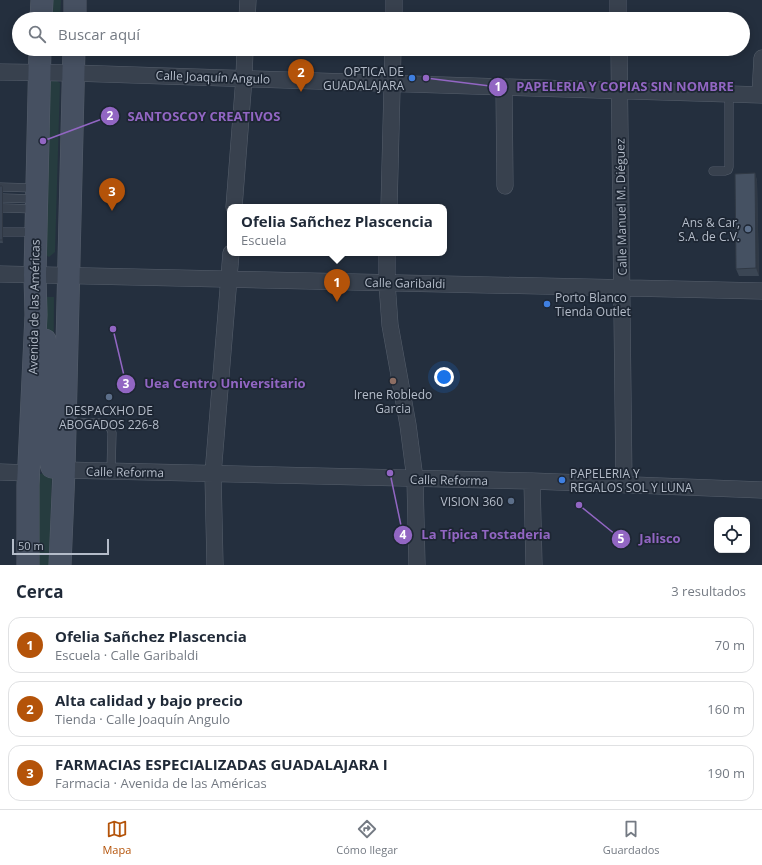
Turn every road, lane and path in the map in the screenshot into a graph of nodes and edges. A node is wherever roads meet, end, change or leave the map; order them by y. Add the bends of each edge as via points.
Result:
1 (42, 0) edge
2 (75, 0) edge
3 (248, 0) edge
4 (394, 0) edge
5 (618, 0) edge
6 (41, 12) edge
7 (75, 12) edge
8 (247, 12) edge
9 (394, 12) edge
10 (618, 12) edge
11 (40, 56) edge
12 (74, 56) edge
13 (245, 56) edge
14 (393, 56) edge
15 (619, 56) edge
16 (762, 58) edge
17 (0, 72) edge
18 (40, 73) junction
19 (73, 73) junction
20 (244, 78) junction
21 (393, 83) junction
22 (504, 88) junction
23 (620, 91) junction
24 (729, 94) junction
25 (761, 95) edge
26 (713, 171) dead end
27 (505, 186) dead end
28 (0, 187) edge
29 (3, 198) edge
30 (37, 198) junction
31 (234, 204) edge
32 (389, 204) edge
33 (3, 208) edge
34 (3, 232) edge
35 (36, 232) junction
36 (231, 256) edge
37 (387, 256) edge
38 (0, 274) edge
39 (35, 275) junction
40 (68, 275) junction
41 (229, 279) junction
42 (386, 283) junction
43 (622, 288) junction
44 (762, 292) edge
45 (36, 315) junction
46 (65, 422) junction
47 (64, 470) junction
48 (111, 471) junction
49 (0, 472) edge
50 (28, 473) junction
51 (213, 474) junction
52 (415, 479) junction
53 (532, 481) junction
54 (624, 485) junction
55 (762, 490) edge
56 (28, 565) edge
57 (60, 565) edge
58 (215, 565) edge
59 (417, 565) edge
60 (534, 565) edge

1 - 6 main road
2 - 7 main road
3 - 8 street
4 - 9 street
5 - 10 street
11 - 18 main road, Avenida de las Américas
12 - 19 main road
13 - 20 street
14 - 21 street
15 - 23 street, Calle Manuel M. Diéguez
16 - 25 street
17 - 18 street, Calle Joaquín Angulo
18 - 19 street, Calle Joaquín Angulo
18 - 30 main road, Avenida de las Américas
19 - 20 street, Calle Joaquín Angulo
19 - 40 main road
20 - 21 street, Calle Joaquín Angulo
20 - 31 street
21 - 22 street, Calle Joaquín Angulo
21 - 32 street
22 - 23 street, Calle Joaquín Angulo
22 - 27 street
23 - 24 street, Calle Joaquín Angulo
23 - 43 street, Calle Manuel M. Diéguez
24 - 25 street, Calle Joaquín Angulo
24 - 26 lane via 729,167 725,172
28 - 30 lane
29 - 30 lane
30 - 33 lane
30 - 35 main road, Avenida de las Américas
34 - 35 lane
35 - 39 main road, Avenida de las Américas
36 - 41 street
37 - 42 street
38 - 39 street, Calle Garibaldi
39 - 40 street, Calle Garibaldi
39 - 45 main road, Avenida de las Américas
40 - 41 street, Calle Garibaldi
40 - 46 main road
41 - 42 street, Calle Garibaldi
41 - 51 street
42 - 43 street, Calle Garibaldi
42 - 52 street via 390,325
43 - 44 street, Calle Garibaldi
43 - 54 street, Calle Manuel M. Diéguez
45 - 47 main road via 44,337 48,367 52,468
45 - 50 main road, Avenida de las Américas
46 - 47 main road
46 - 48 lane via 103,423 111,428
47 - 48 street, Calle Reforma
47 - 57 main road
48 - 51 street, Calle Reforma
49 - 50 street
50 - 56 main road, Avenida de las Américas
51 - 52 street, Calle Reforma
51 - 58 street
52 - 53 street, Calle Reforma
52 - 59 street
53 - 54 street, Calle Reforma
53 - 60 street
54 - 55 street, Calle Reforma

